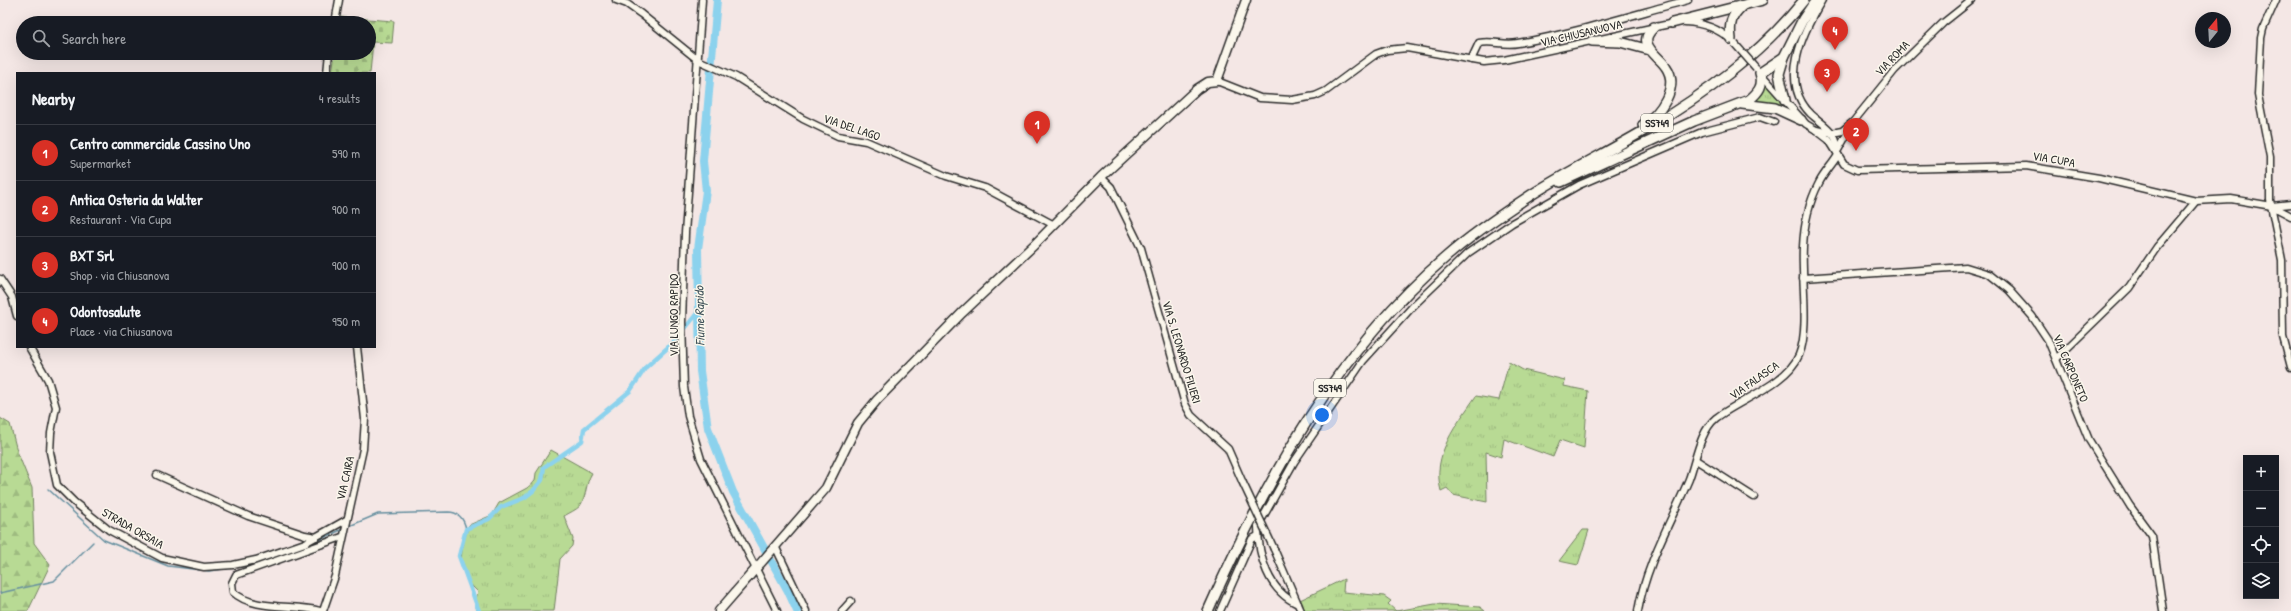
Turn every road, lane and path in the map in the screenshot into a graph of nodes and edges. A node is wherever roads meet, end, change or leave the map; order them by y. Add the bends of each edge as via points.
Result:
1 (339, 0) edge
2 (616, 0) edge
3 (702, 0) edge
4 (1246, 0) edge
5 (1665, 0) edge
6 (1688, 0) edge
7 (1763, 0) edge
8 (1804, 0) edge
9 (1816, 0) edge
10 (1822, 0) edge
11 (1972, 0) edge
12 (2276, 0) edge
13 (1742, 6) junction
14 (1660, 8) junction
15 (336, 16) edge
16 (1672, 23) junction
17 (1654, 27) junction
18 (1592, 41) junction
19 (1733, 42) junction
20 (1650, 50) junction
21 (1784, 57) junction
22 (329, 60) edge
23 (1471, 60) junction
24 (701, 62) junction
25 (1758, 70) junction
26 (327, 72) edge
27 (1217, 81) junction
28 (1785, 100) junction
29 (1742, 104) junction
30 (1801, 120) junction
31 (1774, 122) dead end
32 (1854, 122) junction
33 (1816, 130) junction
34 (1832, 133) junction
35 (1838, 153) junction
36 (1101, 177) junction
37 (1559, 178) junction
38 (2196, 201) junction
39 (2291, 204) edge
40 (2272, 206) junction
41 (1509, 210) junction
42 (2291, 216) edge
43 (1054, 225) junction
44 (1803, 278) junction
45 (0, 279) edge
46 (16, 312) edge
47 (29, 348) edge
48 (357, 348) edge
49 (2056, 359) junction
50 (2291, 367) edge
51 (1696, 460) junction
52 (157, 475) dead end
53 (1754, 497) dead end
54 (346, 520) junction
55 (1258, 536) junction
56 (316, 537) junction
57 (342, 537) junction
58 (773, 550) junction
59 (757, 568) junction
60 (852, 601) dead end
61 (1298, 604) junction
62 (322, 611) edge
63 (719, 611) edge
64 (777, 611) edge
65 (806, 611) edge
66 (842, 611) edge
67 (1208, 611) edge
68 (1220, 611) edge
69 (1301, 611) edge
70 (1638, 611) edge
71 (2163, 611) edge

1 - 15 street
2 - 24 street, VIA DEL LAGO via 641,14
3 - 24 street, VIA LUNGO RAPIDO
4 - 27 main road
5 - 14 street
6 - 14 street
7 - 13 highway
8 - 37 highway, SS749 via 1761,46 1721,80 1643,131
9 - 21 highway via 1803,19
10 - 34 street via 1810,20 1794,76 1798,97 1811,114 1823,122
11 - 32 street, VIA ROMA via 1943,23 1895,70
12 - 40 street via 2261,38 2258,95 2270,157
13 - 16 highway
13 - 19 highway via 1731,19 1729,27
14 - 23 street via 1519,43 1479,43
16 - 17 street, VIA CHIUSANUOVA
16 - 19 street, VIA CHIUSANUOVA via 1706,25 1715,28
17 - 18 street, VIA CHIUSANUOVA
17 - 20 highway via 1646,42
18 - 20 highway via 1620,42
18 - 23 street, VIA CHIUSANUOVA via 1504,60
19 - 25 street, VIA CHIUSANUOVA, bridge
20 - 37 highway via 1668,69 1670,91 1662,107 1650,120 1573,166
21 - 25 highway
21 - 28 highway via 1779,74
22 - 26 street
23 - 27 street, VIA CHIUSANUOVA via 1419,49 1387,50 1376,54 1326,91 1304,99 1260,98
24 - 43 street, VIA DEL LAGO via 736,77 803,119 831,132 866,141 939,174 985,188
24 - 59 street, VIA LUNGO RAPIDO via 685,233 682,322 684,387 688,416 701,459
25 - 28 street, VIA CHIUSANUOVA
25 - 29 highway via 1762,79 1760,89
27 - 36 main road via 1208,82 1197,89
28 - 30 street, VIA CHIUSANUOVA
29 - 30 highway via 1775,108
29 - 41 highway via 1694,121
30 - 33 street, VIA CUPA
31 - 55 street via 1760,117 1702,132 1566,192 1512,223 1468,254 1363,361 1294,462 1265,511 1258,526
32 - 34 street, VIA ROMA via 1842,131
32 - 35 street, VIA FALASCA
33 - 34 street
33 - 35 street, VIA CUPA via 1829,140
34 - 35 street via 1837,140
35 - 38 street, VIA CUPA via 1844,164 1866,171 2026,166 2099,178
35 - 44 street, VIA FALASCA via 1819,182 1809,209 1803,246
36 - 43 main road
36 - 61 street, VIA S. LEONARDO FILIERI, bridge via 1111,187 1141,248 1184,404 1191,415 1228,449
37 - 41 highway, SS749
38 - 40 street, VIA CUPA via 2240,200
38 - 49 street via 2157,247 2129,288
39 - 40 street
40 - 42 street
40 - 50 street via 2282,260 2283,337
41 - 67 highway, SS749 via 1446,257 1412,288 1383,319 1333,382 1242,537
43 - 58 main road via 962,312 864,414 826,488
44 - 49 street, VIA CARPONETO via 1966,267 1989,274 2009,290 2032,316 2048,340
44 - 51 street, VIA FALASCA via 1804,334 1799,356 1773,383 1715,419 1706,430
45 - 46 street via 12,297
47 - 56 street, STRADA ORSAIA via 48,380 56,407 50,452 57,484 74,502 109,530 162,558 204,567 233,566 256,560
48 - 54 street, VIA CAIRA via 365,418 363,449
49 - 71 street, VIA CARPONETO via 2089,440 2152,536
51 - 53 street
51 - 70 street, VIA FALASCA via 1651,563
52 - 56 street via 248,516 305,536
54 - 56 street, STRADA ORSAIA
54 - 57 street, VIA CAIRA
55 - 61 street via 1268,576 1288,599
55 - 68 street via 1252,540
57 - 62 street, VIA CAIRA via 335,576
57 - 62 street via 236,575 232,583 233,592 249,600 270,606
58 - 59 main road
58 - 65 street
59 - 63 main road
59 - 64 street, VIA LUNGO RAPIDO
60 - 66 street
61 - 69 street, VIA S. LEONARDO FILIERI

